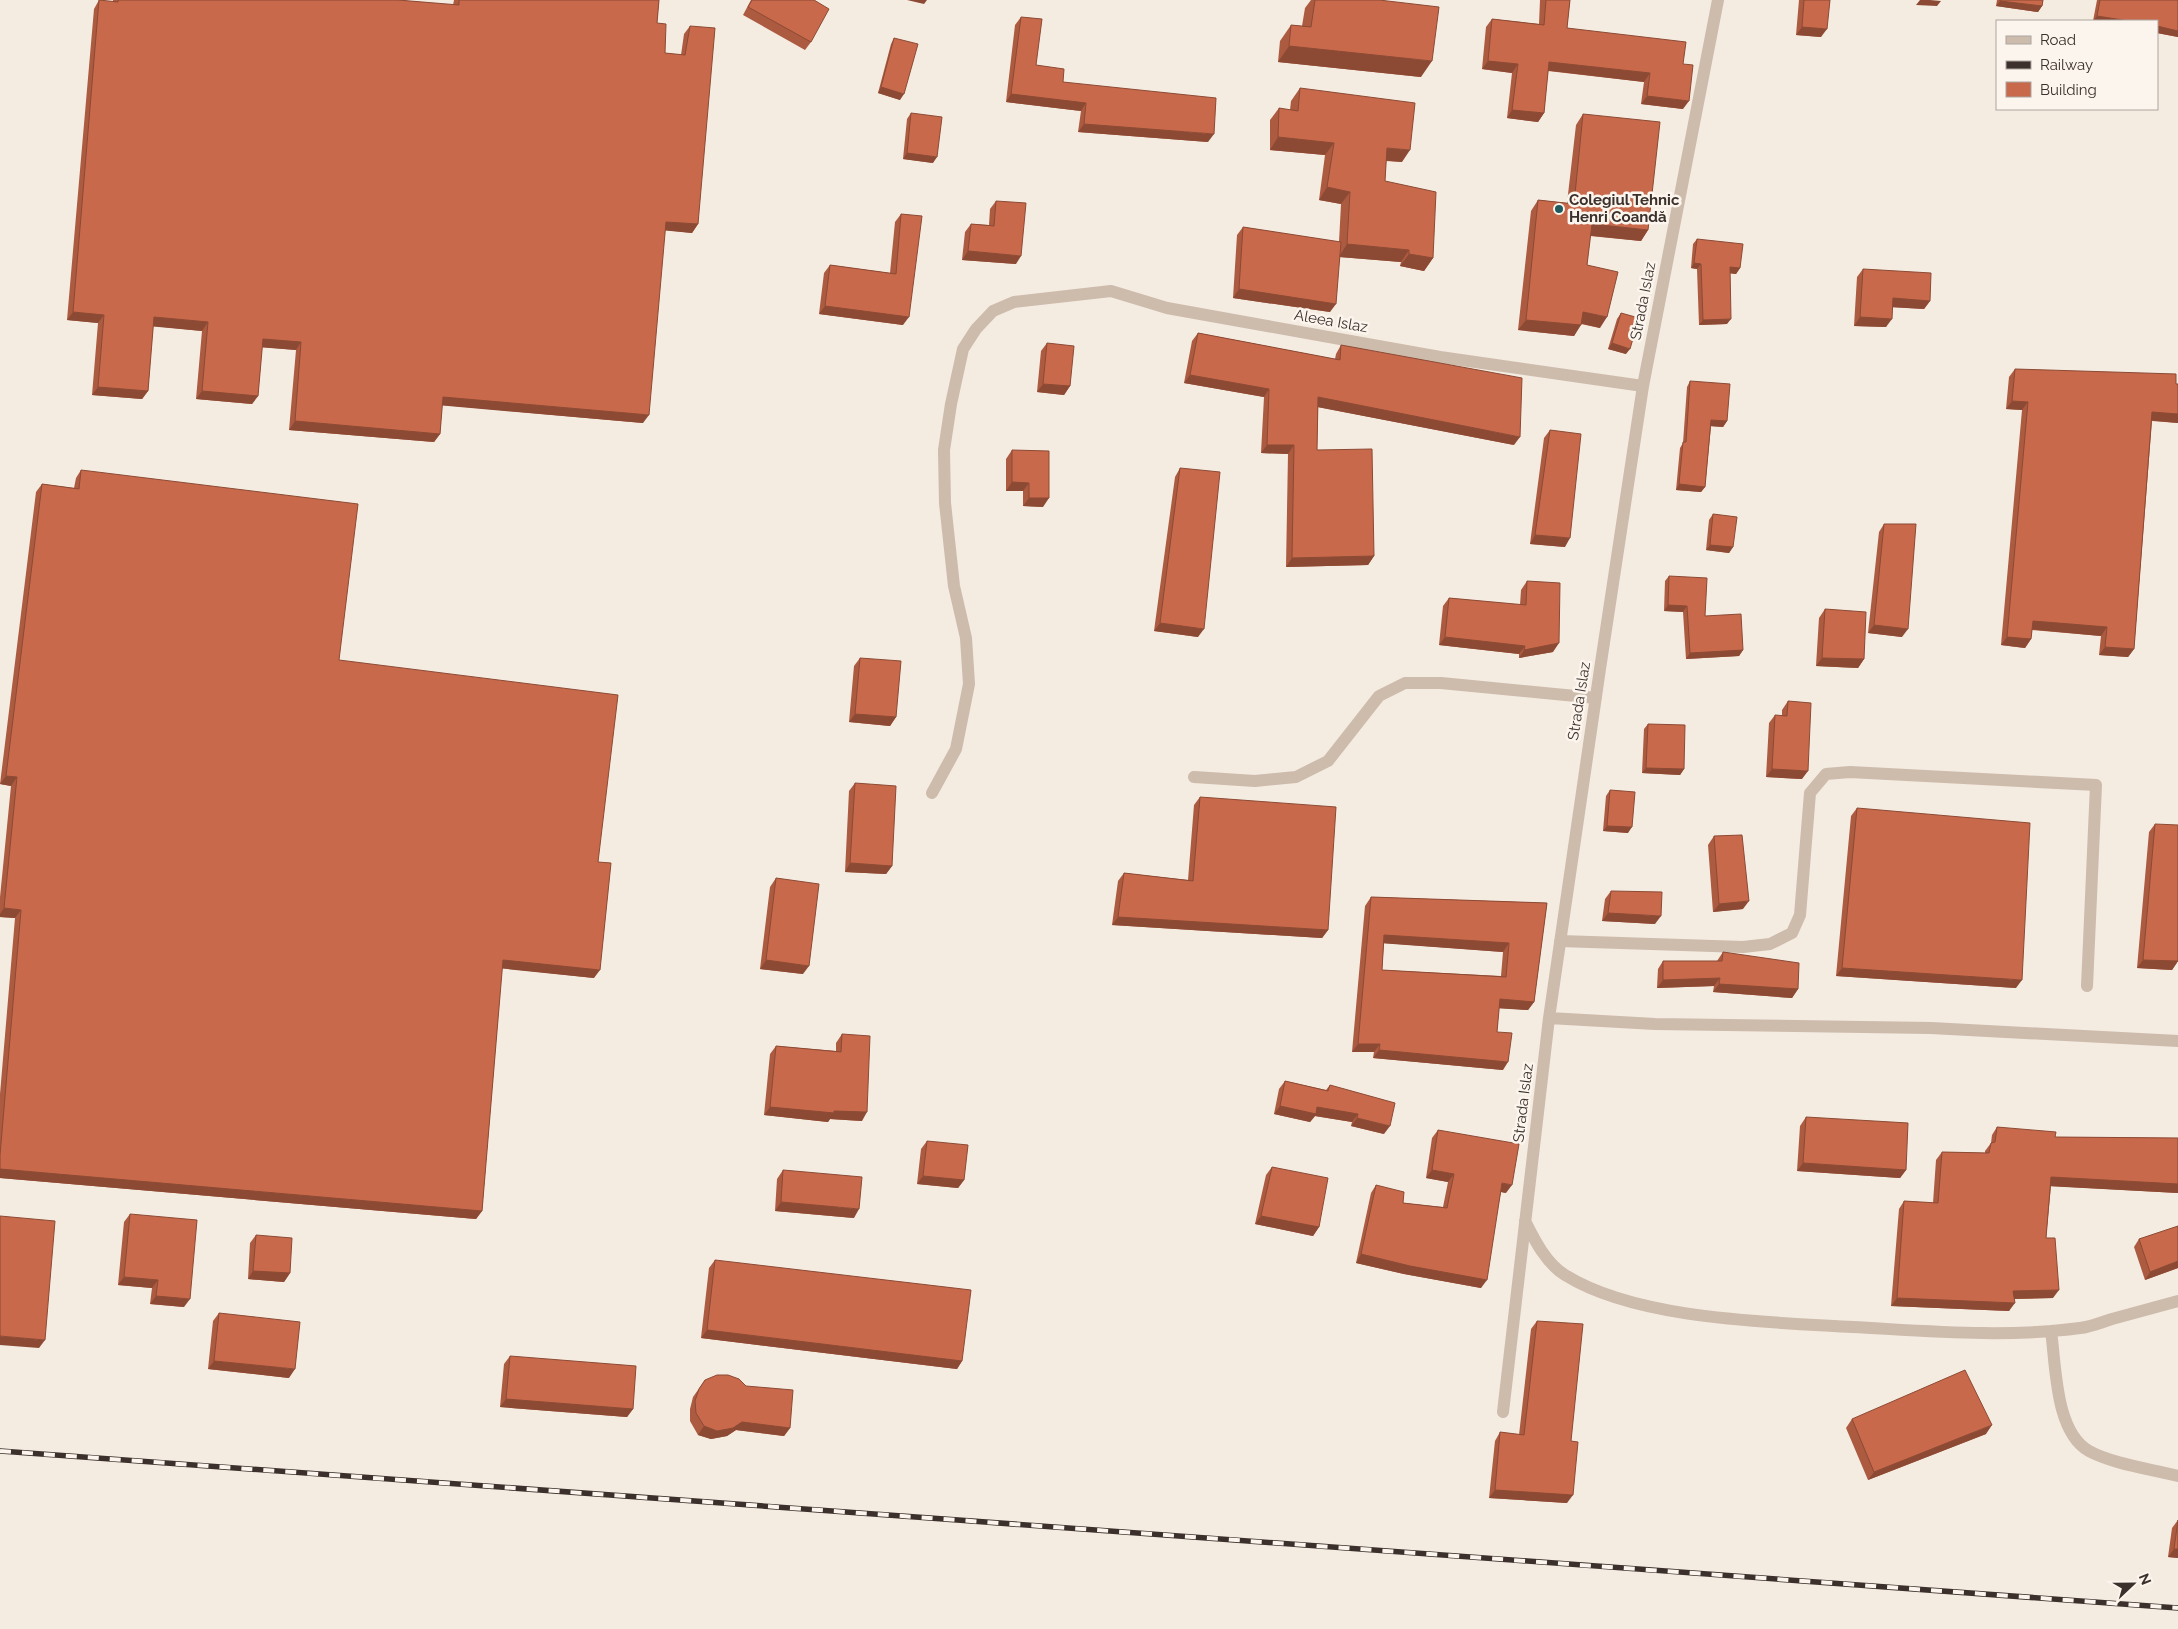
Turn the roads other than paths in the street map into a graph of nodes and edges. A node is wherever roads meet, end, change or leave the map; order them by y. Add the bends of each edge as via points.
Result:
1 (1718, 0) edge
2 (1643, 386) junction
3 (1596, 698) junction
4 (1194, 777) dead end
5 (932, 793) dead end
6 (1560, 941) junction
7 (2087, 986) dead end
8 (1549, 1018) junction
9 (2178, 1041) edge
10 (1525, 1222) junction
11 (2178, 1301) edge
12 (2051, 1331) junction
13 (1503, 1412) dead end
14 (2178, 1476) edge

1 - 2 street, Strada Islaz
2 - 3 street, Strada Islaz
2 - 5 street, Aleea Islaz via 1440,357 1167,308 1111,291 1014,302 993,311 963,349 944,450 945,503 954,586 966,638 969,684 956,748
3 - 4 street via 1441,683 1405,683 1379,696 1328,761 1296,777 1255,781
3 - 6 street, Strada Islaz
6 - 7 street via 1743,947 1770,944 1792,933 1800,915 1810,793 1826,774 1850,772 2096,785
6 - 8 street, Strada Islaz
8 - 9 street via 1655,1024 1931,1028
8 - 10 street, Strada Islaz
10 - 12 street via 1542,1252 1564,1275 1599,1292 1637,1303 1681,1312 1770,1322 1895,1329
10 - 13 street, Strada Islaz
11 - 12 street via 2082,1328
12 - 14 street via 2064,1420 2074,1439 2089,1451 2107,1458

